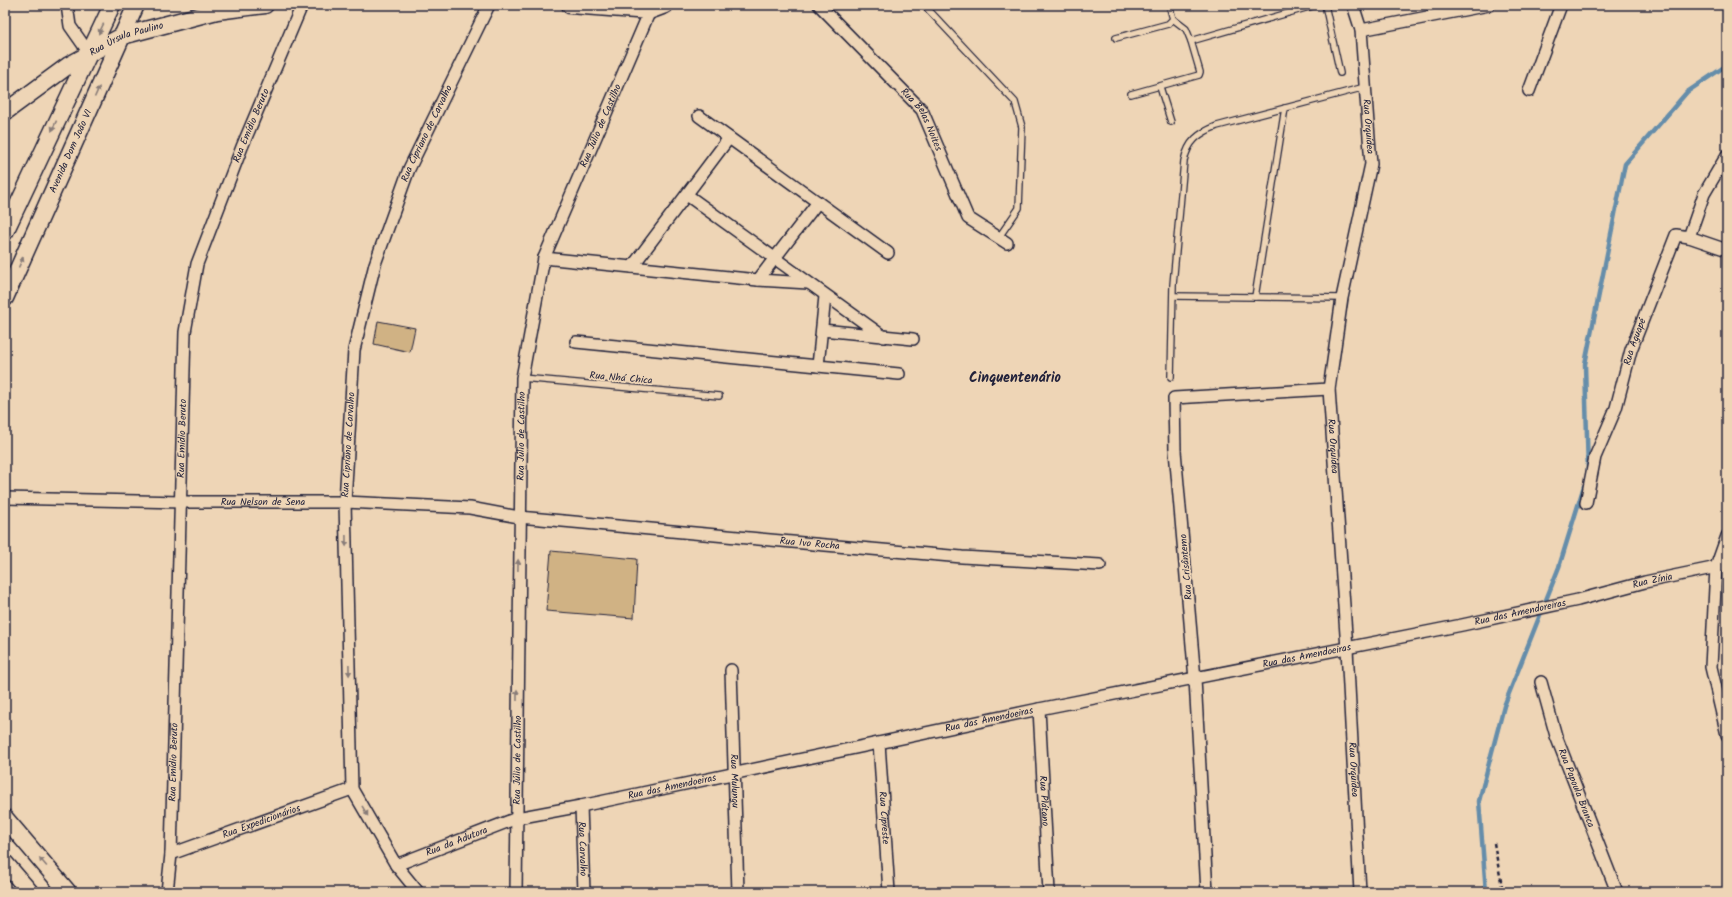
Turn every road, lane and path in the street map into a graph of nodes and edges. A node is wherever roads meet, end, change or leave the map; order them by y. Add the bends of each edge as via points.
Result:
1 (67, 5) edge
2 (112, 5) edge
3 (136, 5) edge
4 (265, 5) edge
5 (302, 5) edge
6 (489, 5) edge
7 (570, 5) edge
8 (665, 5) edge
9 (819, 5) edge
10 (924, 5) edge
11 (1169, 5) edge
12 (1316, 5) edge
13 (1325, 5) edge
14 (1353, 5) edge
15 (1489, 5) edge
16 (1561, 5) edge
17 (650, 8) edge
18 (1173, 19) junction
19 (1361, 30) junction
20 (122, 36) junction
21 (1116, 38) dead end
22 (1191, 41) junction
23 (89, 53) junction
24 (1340, 73) dead end
25 (1160, 87) junction
26 (1365, 87) junction
27 (1529, 92) dead end
28 (1131, 94) dead end
29 (1285, 108) junction
30 (5, 112) edge
31 (699, 116) dead end
32 (1171, 122) dead end
33 (729, 138) junction
34 (1727, 155) edge
35 (687, 195) junction
36 (818, 202) junction
37 (5, 232) edge
38 (1689, 237) junction
39 (1003, 240) joint
40 (1727, 250) edge
41 (888, 253) dead end
42 (544, 258) junction
43 (774, 259) junction
44 (632, 267) junction
45 (758, 280) junction
46 (808, 283) junction
47 (826, 296) junction
48 (1172, 296) junction
49 (1255, 297) junction
50 (5, 298) edge
51 (1342, 298) junction
52 (822, 330) junction
53 (884, 337) junction
54 (913, 339) dead end
55 (576, 342) dead end
56 (818, 366) junction
57 (899, 374) dead end
58 (1171, 377) dead end
59 (522, 378) junction
60 (1329, 389) junction
61 (719, 396) dead end
62 (5, 498) edge
63 (181, 502) junction
64 (345, 502) junction
65 (1586, 503) dead end
66 (519, 517) junction
67 (1727, 536) edge
68 (1100, 565) dead end
69 (1722, 566) edge
70 (1578, 600) joint
71 (1462, 625) joint
72 (1347, 649) junction
73 (731, 670) dead end
74 (1195, 678) junction
75 (1541, 682) dead end
76 (1039, 709) junction
77 (1727, 734) edge
78 (879, 743) junction
79 (735, 772) junction
80 (352, 788) junction
81 (581, 806) junction
82 (5, 818) edge
83 (516, 818) junction
84 (1494, 843) dead end
85 (171, 854) junction
86 (5, 863) edge
87 (396, 865) junction
88 (30, 892) edge
89 (68, 892) edge
90 (167, 892) edge
91 (418, 892) edge
92 (516, 892) edge
93 (584, 892) edge
94 (738, 892) edge
95 (889, 892) edge
96 (1049, 892) edge
97 (1207, 892) edge
98 (1360, 892) edge
99 (1503, 892) edge
100 (1617, 892) edge

1 - 23 street via 70,26
2 -> 23 main road
3 - 20 main road, Avenida Dom João VI
4 - 20 main road, Rua Úrsula Paulino via 217,11
5 - 63 street, Rua Emídio Beruto via 242,147 197,264 185,332
6 - 64 street, Rua Cipriano de Carvalho via 409,169 375,264 354,350
7 - 17 main road
8 - 17 main road
9 - 39 street, Rua Belas Noites via 922,110 968,218
10 - 39 lane via 1015,102 1022,128 1019,208
11 - 18 lane
12 - 22 lane
13 - 24 lane
14 - 19 street, Rua Orquídea
15 - 19 street
16 - 27 street
17 - 42 street, Rua Júlio de Castilho
18 - 21 lane via 1168,24
18 - 22 lane via 1186,28
19 - 26 street, Rua Orquídea
20 - 23 main road, Rua Úrsula Paulino
50 -> 20 main road, Avenida Dom João VI
22 - 25 lane via 1199,75
23 - 30 main road, Rua Úrsula Paulino
23 -> 37 main road
25 - 28 lane
25 - 32 lane
26 - 29 lane
26 - 51 street, Rua Orquídea via 1371,164
29 - 48 lane via 1208,130 1199,135 1188,147 1184,161
29 - 49 lane
31 - 33 street
33 - 35 street
33 - 36 street
34 - 38 street via 1704,194
35 - 43 street
35 - 44 street
36 - 41 street
36 - 43 street
38 - 40 street
38 - 65 street, Rua Aguapé via 1676,235 1631,350 1616,408 1595,457
42 - 44 street
42 - 59 street, Rua Júlio de Castilho
43 - 45 street
43 - 46 street
44 - 45 street
45 - 46 street
46 - 47 street
47 - 52 street
47 - 53 street
48 - 49 lane
48 - 58 lane
49 - 51 lane
51 - 60 street, Rua Orquídea
52 - 53 street
52 - 56 street
53 - 54 street
55 - 56 street
56 - 57 street
59 - 61 lane, Rua Nhá Chica
59 - 66 street, Rua Júlio de Castilho
60 - 72 street, Rua Orquídea
60 - 74 street, Rua Crisântemo via 1174,398 1175,451
62 - 63 street, Rua Nelson de Sena
63 - 64 street, Rua Nelson de Sena
63 - 85 street, Rua Emídio Beruto
64 - 66 street, Rua Nelson de Sena via 470,508
64 -> 80 street, Rua Cipriano de Carvalho
66 - 68 street, Rua Ivo Rocha via 962,558
83 -> 66 street, Rua Júlio de Castilho
67 - 69 street
69 - 70 street, Rua Zínia via 1645,582
69 - 77 street via 1711,667
70 - 71 street, Rua das Amendoreiras
71 - 72 street, Rua das Amendoeiras
72 - 74 street, Rua das Amendoeiras
72 - 98 street, Rua Orquídea
73 - 79 street, Rua Mulungu
74 - 76 street, Rua das Amendoeiras
74 - 97 street, Rua Crisântemo
75 - 100 street, Rua Papoula Branca via 1556,736
76 - 78 street, Rua das Amendoeiras
76 - 96 street, Rua Plátano
78 - 79 street, Rua das Amendoeiras
78 - 95 street, Rua Cipreste
79 - 81 street, Rua das Amendoeiras
79 - 94 street, Rua Mulungu
80 - 85 street, Rua Expedicionários
80 -> 87 street, Rua Cipriano de Carvalho
81 - 83 street, Rua das Amendoeiras
81 - 93 street, Rua Carvalho
89 -> 82 main road
83 - 87 street, Rua da Adutora
83 - 92 street, Rua Júlio de Castilho
84 - 99 path
85 - 90 street, Rua Emídio Beruto
86 - 88 main road
87 - 91 street, Rua Cipriano de Carvalho

